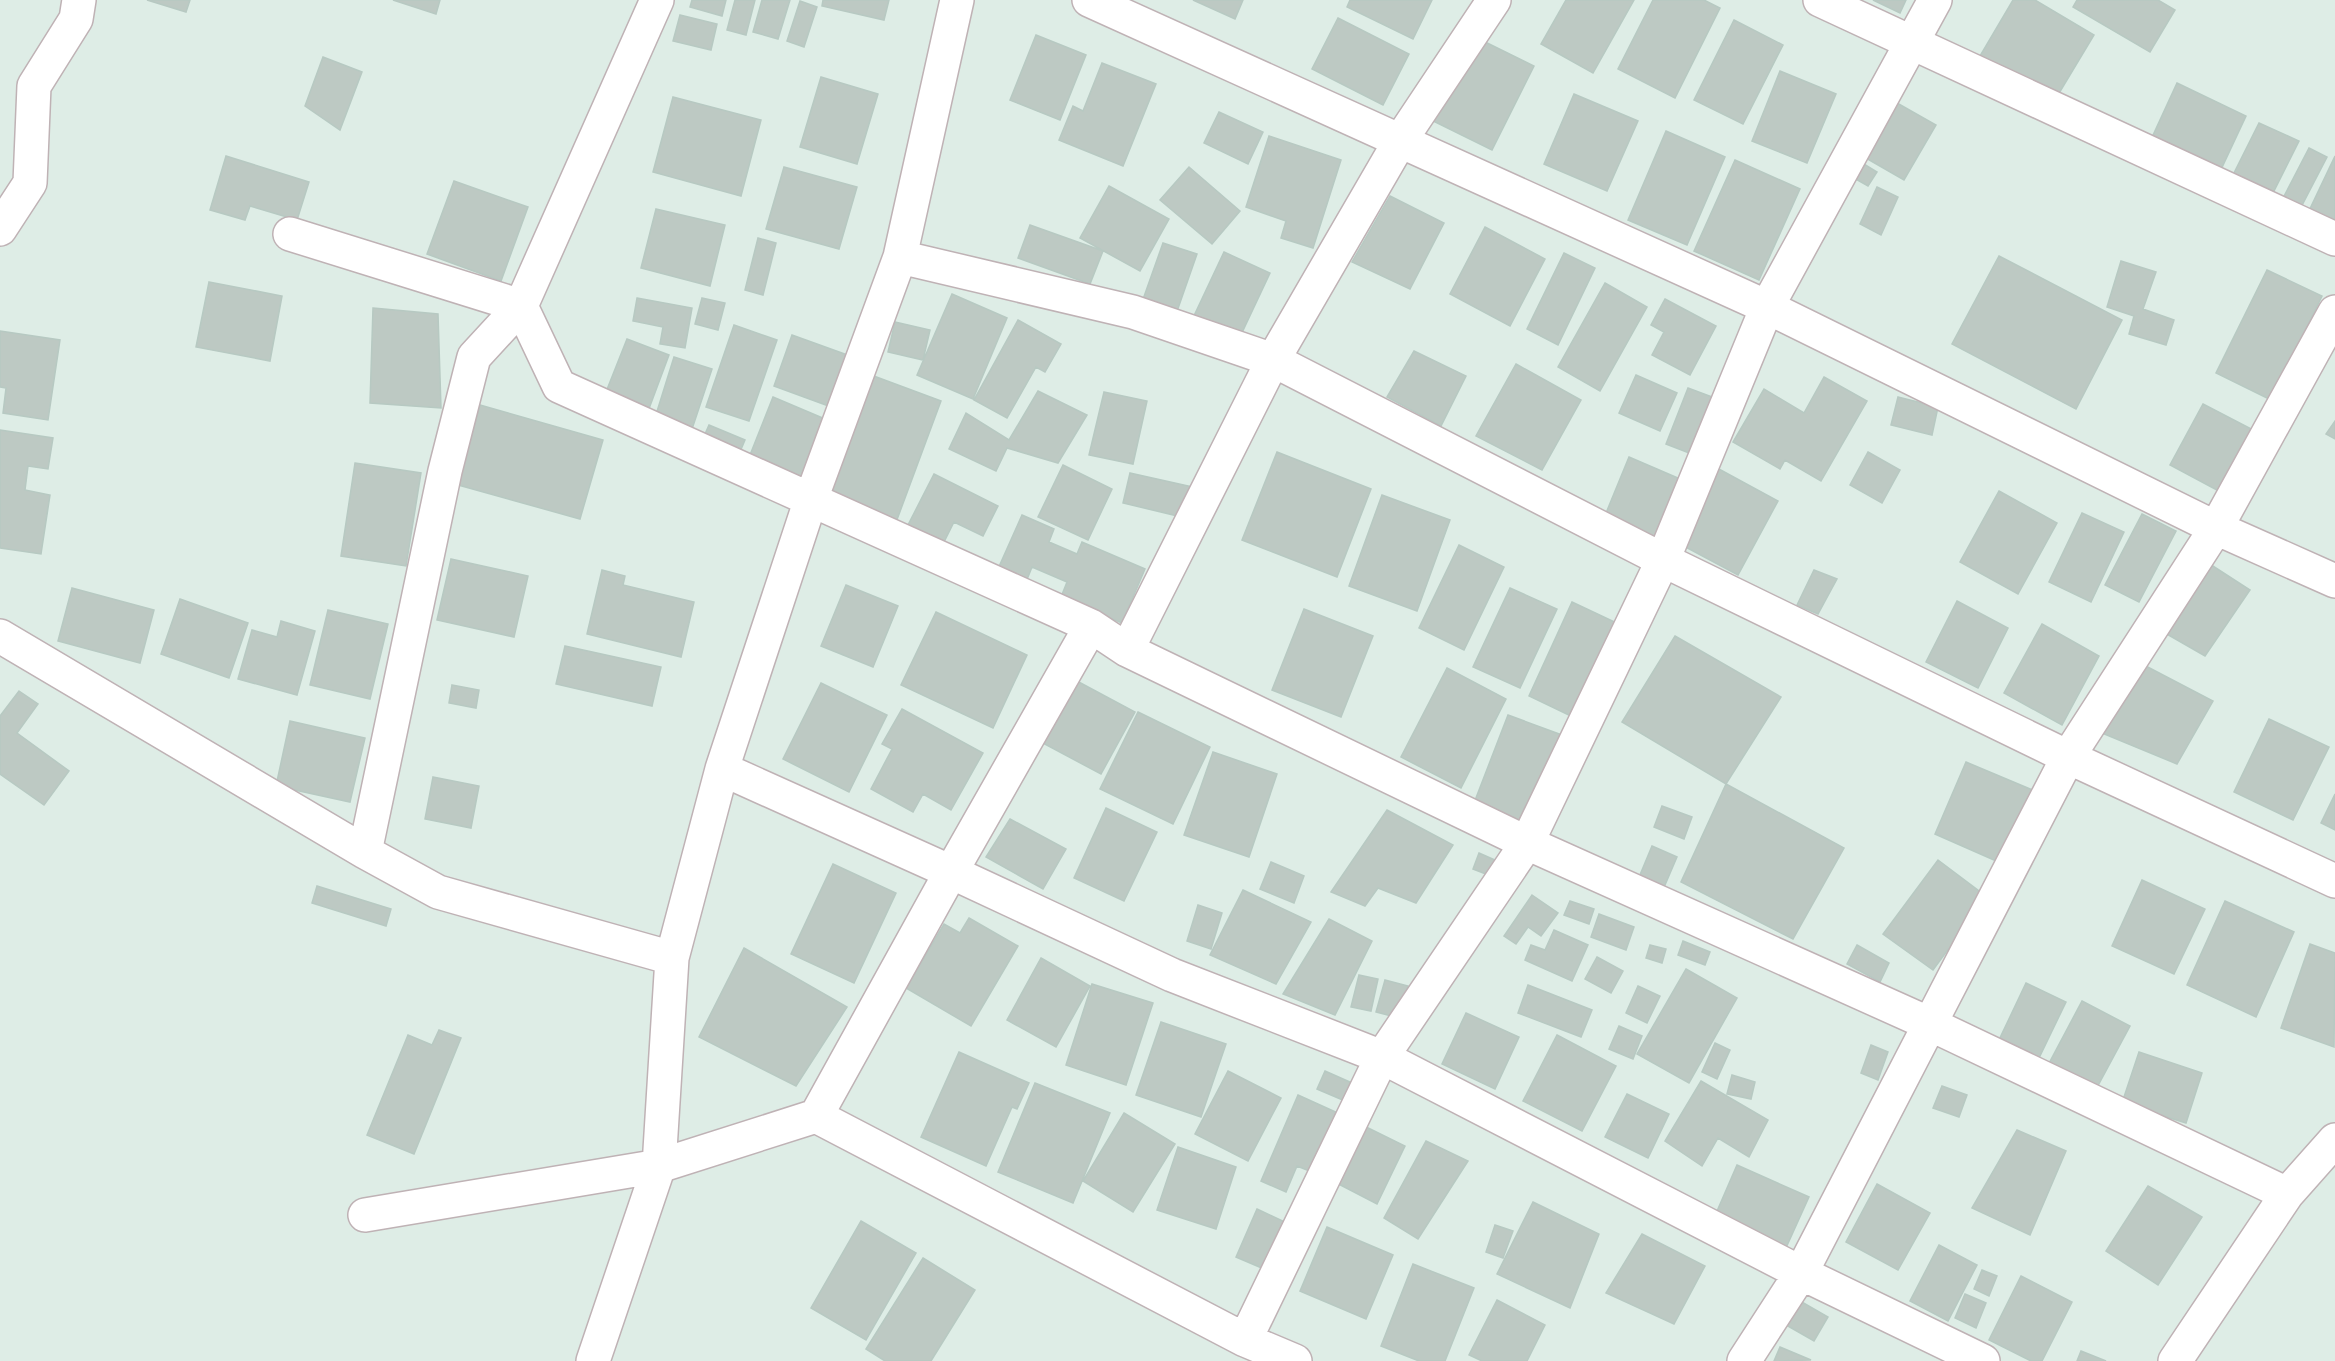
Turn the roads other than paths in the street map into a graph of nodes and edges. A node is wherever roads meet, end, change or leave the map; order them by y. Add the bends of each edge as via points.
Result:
1 (79, 0) edge
2 (657, 0) edge
3 (957, 0) edge
4 (1089, 0) edge
5 (1494, 0) edge
6 (1820, 0) edge
7 (1935, 0) edge
8 (1911, 44) junction
9 (1400, 141) junction
10 (0, 229) edge
11 (290, 234) dead end
12 (2335, 239) edge
13 (900, 257) junction
14 (521, 306) junction
15 (1767, 307) junction
16 (2335, 312) edge
17 (1273, 360) junction
18 (811, 499) junction
19 (2217, 528) junction
20 (1662, 560) junction
21 (2335, 581) edge
22 (1091, 626) junction
23 (0, 636) edge
24 (1127, 650) junction
25 (2068, 757) junction
26 (722, 769) junction
27 (1527, 843) junction
28 (365, 852) junction
29 (951, 872) junction
30 (2335, 881) edge
31 (672, 958) junction
32 (1930, 1024) junction
33 (1382, 1057) junction
34 (816, 1116) junction
35 (2335, 1140) edge
36 (658, 1166) junction
37 (2287, 1194) junction
38 (365, 1215) dead end
39 (1800, 1273) junction
40 (1245, 1340) junction
41 (593, 1361) edge
42 (1295, 1361) edge
43 (1744, 1361) edge
44 (1983, 1361) edge
45 (2175, 1361) edge

1 - 10 street via 76,19 34,86 30,183
2 - 14 street
3 - 13 street
4 - 9 street
5 - 9 street
6 - 8 street
7 - 8 street
8 - 12 street
8 - 15 street
9 - 15 street
9 - 17 street
11 - 14 street
13 - 17 street via 1133,312
13 - 18 street
14 - 18 street via 559,386
14 - 28 street via 474,357
15 - 19 street
15 - 20 street
16 - 19 street
17 - 20 street
17 - 24 street
18 - 22 street
18 - 26 street
19 - 21 street
19 - 25 street
20 - 25 street
20 - 27 street
22 - 24 street
22 - 29 street
23 - 28 street
24 - 27 street
25 - 30 street
25 - 32 street
26 - 29 street
26 - 31 street
27 - 32 street
27 - 33 street
28 - 31 street via 438,892
29 - 33 street via 1172,975
29 - 34 street
31 - 36 street
32 - 37 street
32 - 39 street
33 - 39 street
33 - 40 street
34 - 36 street
34 - 40 street
35 - 37 street
36 - 38 street
36 - 41 street
37 - 45 street
39 - 43 street
39 - 44 street
40 - 42 street

